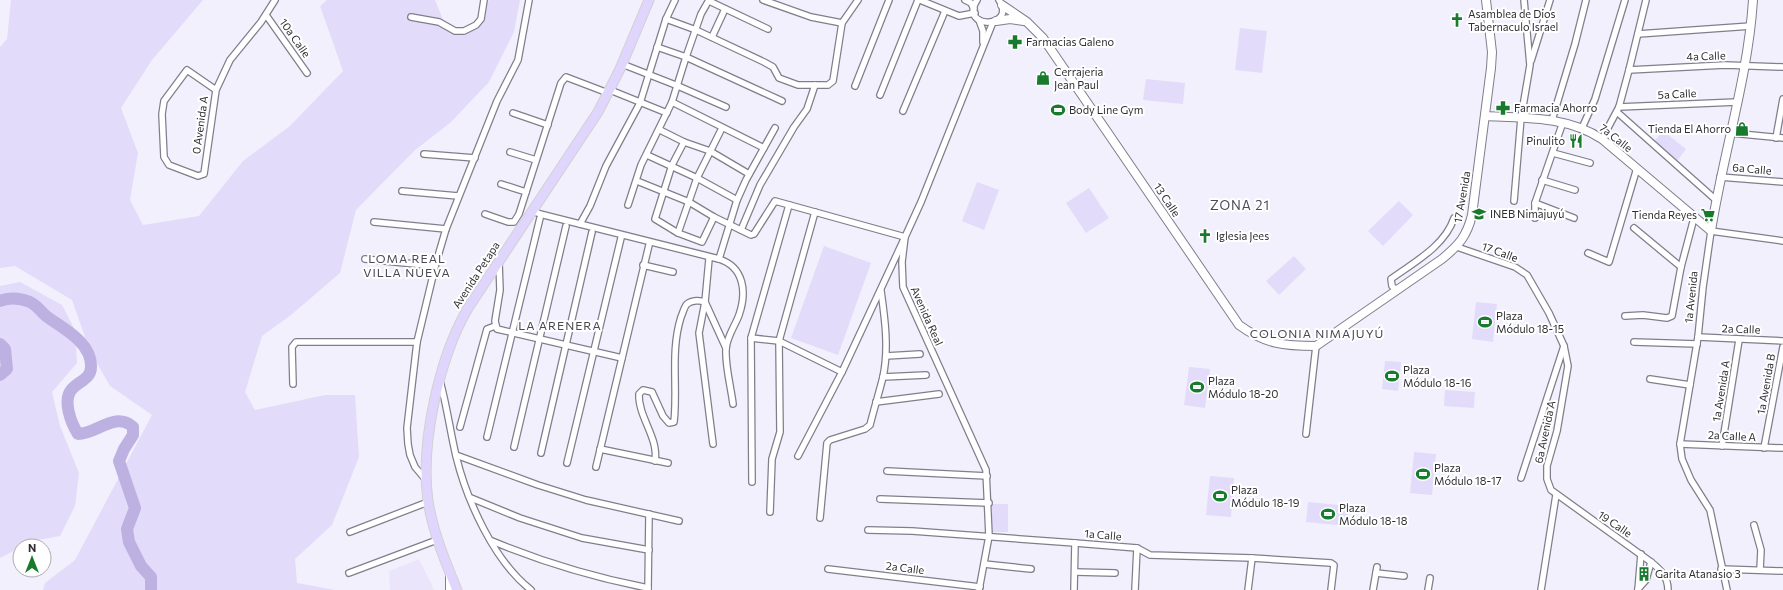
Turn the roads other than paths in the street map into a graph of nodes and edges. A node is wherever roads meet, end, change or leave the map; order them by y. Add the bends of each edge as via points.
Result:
1 (275, 0) edge
2 (484, 0) edge
3 (529, 0) edge
4 (649, 0) edge
5 (675, 0) edge
6 (709, 0) edge
7 (763, 0) edge
8 (784, 0) edge
9 (858, 0) edge
10 (889, 0) edge
11 (919, 0) edge
12 (965, 0) edge
13 (977, 0) edge
14 (1486, 0) edge
15 (1524, 0) edge
16 (1550, 0) edge
17 (1586, 0) edge
18 (1625, 0) edge
19 (1646, 0) edge
20 (1753, 0) edge
21 (1001, 2) edge
22 (781, 7) junction
23 (725, 10) junction
24 (945, 11) junction
25 (974, 12) junction
26 (266, 14) junction
27 (411, 17) dead end
28 (666, 19) junction
29 (979, 20) junction
30 (995, 21) junction
31 (1027, 22) junction
32 (842, 23) junction
33 (1751, 26) junction
34 (768, 29) dead end
35 (696, 30) junction
36 (1638, 34) junction
37 (712, 37) junction
38 (657, 47) junction
39 (981, 54) junction
40 (686, 57) junction
41 (622, 64) junction
42 (1530, 65) junction
43 (1745, 66) junction
44 (1783, 67) edge
45 (1629, 70) junction
46 (307, 73) dead end
47 (650, 75) junction
48 (815, 85) junction
49 (678, 86) junction
50 (855, 86) dead end
51 (216, 90) junction
52 (609, 92) junction
53 (880, 95) dead end
54 (1783, 98) edge
55 (782, 101) dead end
56 (672, 102) junction
57 (1737, 102) junction
58 (640, 103) junction
59 (726, 107) dead end
60 (1618, 110) junction
61 (903, 111) dead end
62 (513, 113) dead end
63 (667, 113) junction
64 (1485, 116) junction
65 (1522, 118) junction
66 (1552, 120) junction
67 (1563, 122) junction
68 (548, 125) junction
69 (722, 128) junction
70 (775, 128) dead end
71 (1582, 128) junction
72 (660, 130) junction
73 (1731, 133) junction
74 (1776, 138) junction
75 (1783, 138) edge
76 (1602, 139) junction
77 (684, 142) junction
78 (764, 148) junction
79 (710, 151) junction
80 (510, 152) dead end
81 (1552, 153) junction
82 (424, 154) dead end
83 (647, 155) junction
84 (475, 158) junction
85 (536, 160) junction
86 (1590, 163) dead end
87 (672, 165) junction
88 (1637, 168) junction
89 (749, 174) junction
90 (1720, 177) junction
91 (698, 178) junction
92 (1542, 180) junction
93 (637, 181) junction
94 (1783, 182) edge
95 (501, 184) dead end
96 (1575, 190) dead end
97 (402, 191) dead end
98 (526, 192) junction
99 (664, 193) junction
100 (458, 196) junction
101 (737, 200) junction
102 (1514, 200) dead end
103 (1716, 200) junction
104 (688, 202) junction
105 (1535, 203) junction
106 (628, 206) dead end
107 (789, 206) junction
108 (520, 210) junction
109 (533, 211) junction
110 (815, 212) junction
111 (485, 214) dead end
112 (714, 217) junction
113 (540, 218) dead end
114 (1454, 218) dead end
115 (1535, 218) dead end
116 (1574, 218) dead end
117 (1694, 218) junction
118 (526, 220) junction
119 (374, 222) dead end
120 (580, 224) junction
121 (729, 224) junction
122 (566, 226) dead end
123 (1634, 228) dead end
124 (446, 229) junction
125 (741, 230) junction
126 (592, 232) dead end
127 (1711, 232) junction
128 (678, 233) junction
129 (905, 237) junction
130 (621, 238) dead end
131 (1783, 241) edge
132 (649, 245) dead end
133 (1457, 247) junction
134 (1588, 253) dead end
135 (365, 259) dead end
136 (709, 259) dead end
137 (719, 259) junction
138 (499, 261) junction
139 (643, 265) junction
140 (435, 266) junction
141 (1681, 267) junction
142 (673, 272) dead end
143 (1396, 290) junction
144 (881, 291) junction
145 (705, 302) junction
146 (1625, 316) dead end
147 (495, 326) junction
148 (511, 334) junction
149 (1698, 337) junction
150 (751, 338) junction
151 (539, 340) junction
152 (1739, 340) junction
153 (779, 341) junction
154 (1783, 341) edge
155 (417, 342) junction
156 (1634, 342) dead end
157 (1697, 344) junction
158 (566, 346) junction
159 (1316, 346) junction
160 (1564, 346) junction
161 (1783, 347) edge
162 (726, 348) junction
163 (593, 352) junction
164 (920, 354) dead end
165 (886, 356) junction
166 (622, 358) junction
167 (842, 372) junction
168 (926, 375) dead end
169 (883, 377) junction
170 (1650, 379) dead end
171 (440, 381) junction
172 (294, 384) dead end
173 (1690, 385) junction
174 (939, 394) dead end
175 (876, 402) junction
176 (733, 404) dead end
177 (460, 427) dead end
178 (1306, 434) dead end
179 (487, 437) dead end
180 (713, 444) dead end
181 (1680, 444) junction
182 (1722, 446) junction
183 (514, 447) dead end
184 (1764, 448) junction
185 (1783, 448) edge
186 (600, 449) junction
187 (541, 453) dead end
188 (456, 455) junction
189 (798, 456) dead end
190 (655, 461) junction
191 (566, 463) dead end
192 (668, 463) dead end
193 (596, 467) dead end
194 (888, 471) dead end
195 (987, 476) junction
196 (1521, 478) dead end
197 (426, 481) junction
198 (752, 482) dead end
199 (1556, 495) junction
200 (471, 498) junction
201 (880, 499) dead end
202 (428, 502) junction
203 (989, 503) junction
204 (770, 512) dead end
205 (649, 514) junction
206 (820, 518) dead end
207 (679, 522) dead end
208 (1754, 526) dead end
209 (868, 530) dead end
210 (350, 532) dead end
211 (989, 536) junction
212 (437, 540) junction
213 (492, 541) junction
214 (1076, 542) junction
215 (1137, 548) junction
216 (649, 550) junction
217 (1641, 554) junction
218 (1252, 558) junction
219 (1651, 562) junction
220 (984, 564) junction
221 (828, 568) dead end
222 (1031, 569) dead end
223 (1721, 569) junction
224 (1760, 570) junction
225 (1783, 571) edge
226 (1075, 572) junction
227 (349, 573) dead end
228 (1115, 573) dead end
229 (450, 574) junction
230 (1404, 576) dead end
231 (1430, 578) dead end
232 (979, 588) edge
233 (648, 589) edge
234 (450, 590) edge
235 (457, 590) edge
236 (531, 590) edge
237 (1074, 590) edge
238 (1135, 590) edge
239 (1248, 590) edge
240 (1331, 590) edge
241 (1373, 590) edge
242 (1428, 590) edge
243 (1541, 590) edge
244 (1638, 590) edge
245 (1668, 590) edge
246 (1727, 590) edge

1 - 26 street, 0 Avenida A
2 - 27 street via 481,19 476,25 464,31 455,30 439,22
3 - 84 street via 518,60 497,101
4 - 41 main road, Avenida Petapa
5 - 28 street
6 - 23 street
6 - 35 street
7 - 22 street
8 - 22 street
9 - 32 street
10 - 50 street
11 - 24 street
11 - 53 street
12 - 25 street, Avenida Real via 970,3
13 - 25 street
14 - 64 street, 17 Avenida via 1492,52
15 - 42 street
16 - 42 street
17 - 66 street
18 - 71 street via 1595,98
19 - 36 street
20 - 33 street, 1a Avenida
21 - 30 street, Avenida Real via 1001,16
21 - 31 street, 13 Calle
22 - 32 street via 811,17
23 - 34 street
23 - 37 street
24 - 25 street via 959,16
24 - 61 street
25 - 29 street, Avenida Real
26 - 46 street, 10a Calle
26 - 51 street, 0 Avenida A via 230,60
28 - 35 street
28 - 38 street
29 - 30 street via 986,23
29 - 39 street, Avenida Real via 984,37
30 - 31 street via 1010,19
30 - 39 street, Avenida Real
31 - 159 street, 13 Calle via 1043,38 1083,94 1239,325 1263,340
32 - 48 street via 833,81 828,85
33 - 36 street
33 - 43 street, 1a Avenida
35 - 37 street
35 - 40 street
36 - 45 street
37 - 48 street via 768,65 775,70 779,78 798,84
38 - 40 street
38 - 47 street
39 - 129 street, Avenida Real
40 - 49 street
40 - 55 street
41 - 47 street
41 - 52 main road, Avenida Petapa
42 - 65 street
43 - 44 street, 4a Calle
43 - 45 street, 4a Calle
43 - 57 street, 1a Avenida
45 - 60 street
47 - 49 street
47 - 58 street
48 - 125 street via 807,110 767,171
49 - 56 street
49 - 59 street
51 - 51 street, 0 Avenida A via 204,174 198,176 169,165 164,157 164,101 187,70
52 - 58 street
52 - 68 street via 566,77 561,82
52 - 109 main road, Avenida Petapa
54 - 74 street
56 - 63 street
56 - 69 street
57 - 60 street, 5a Calle
57 - 73 street, 1a Avenida
58 - 63 street
58 - 120 street via 606,166
60 - 76 street
60 - 103 street
62 - 68 street
63 - 72 street
64 - 65 street, 7a Calle
64 - 133 street, 17 Avenida via 1472,214 1469,226
65 - 66 street, 7a Calle
65 - 102 street
66 - 67 street, 7a Calle
67 - 71 street, 7a Calle
67 - 81 street
68 - 85 street
69 - 78 street
69 - 79 street
70 - 78 street
71 - 76 street, 7a Calle
72 - 77 street
72 - 83 street
73 - 74 street
73 - 90 street, 1a Avenida
74 - 75 street
76 - 88 street, 7a Calle
77 - 79 street
77 - 87 street
78 - 89 street
79 - 89 street
79 - 91 street
80 - 85 street
81 - 86 street
81 - 92 street
82 - 84 street
83 - 87 street
83 - 93 street via 641,165
84 - 100 street
85 - 98 street
87 - 91 street
87 - 99 street
88 - 117 street, 7a Calle
88 - 134 street via 1609,262
89 - 101 street
90 - 94 street, 6a Calle
90 - 103 street, 1a Avenida
91 - 101 street
91 - 104 street
92 - 96 street
92 - 105 street
93 - 99 street
93 - 106 street
95 - 98 street
97 - 100 street
98 - 108 street
99 - 104 street
99 - 128 street via 655,219
100 - 124 street
101 - 121 street
103 - 127 street, 1a Avenida
104 - 112 street
104 - 128 street
105 - 115 street
105 - 116 street
107 - 110 street
107 - 125 street via 774,202 754,234
107 - 150 street
108 - 111 street via 514,222
108 - 118 street
109 - 118 main road, Avenida Petapa
109 - 120 street
110 - 129 street
110 - 153 street
112 - 121 street
112 - 128 street via 704,242
113 - 148 street
114 - 143 street via 1449,229 1430,251 1391,279
117 - 127 street, 7a Calle
117 - 141 street
118 - 138 main road, Avenida Petapa
119 - 124 street
120 - 137 street
121 - 125 street
121 - 137 street
122 - 151 street
123 - 141 street
124 - 140 street
126 - 158 street
127 - 131 street
127 - 149 street, 1a Avenida
129 - 144 street
129 - 195 street, Avenida Real via 903,287
130 - 163 street
132 - 139 street
133 - 143 street, 17 Avenida
133 - 160 street, 17 Calle via 1515,267 1527,275
135 - 140 street
136 - 145 street
137 - 162 street via 729,262 736,268 742,281 741,305
138 - 147 street via 500,290
138 - 171 main road, Avenida Petapa via 464,316 451,345
139 - 142 street
139 - 166 street
140 - 155 street
141 - 146 street via 1672,316
143 - 159 street, 17 Avenida
144 - 165 street
144 - 167 street
145 - 162 street
145 - 180 street via 699,333
145 - 190 street via 700,300 688,303 684,307 676,331 674,422 669,423 663,416 652,392 643,390 639,394 643,416 655,448
147 - 148 street via 499,331
147 - 177 street via 487,329
148 - 151 street
148 - 179 street
149 - 152 street, 2a Calle
149 - 157 street, 1a Avenida
150 - 153 street
150 - 198 street
151 - 158 street
151 - 183 street
152 - 154 street, 2a Calle
152 - 182 street, 1a Avenida A
153 - 167 street
153 - 204 street via 780,432 772,459
155 - 172 street via 296,342 292,347
155 - 197 street via 407,428 408,444 415,467
156 - 157 street
157 - 173 street, 1a Avenida
158 - 163 street
158 - 187 street
159 - 178 street
160 - 196 street
160 - 199 street, 6a Avenida A via 1568,366 1557,431 1547,466 1547,480
161 - 184 street, 1a Avenida B
162 - 176 street
163 - 166 street
163 - 191 street
164 - 165 street
165 - 169 street
166 - 186 street
167 - 189 street
168 - 169 street
169 - 175 street
170 - 173 street
171 - 188 street
171 - 197 main road, Avenida Petapa via 429,428
173 - 181 street, 1a Avenida
174 - 175 street
175 - 206 street via 869,427 827,443
181 - 182 street, 2a Calle A
181 - 223 street, 1a Avenida via 1682,459 1691,480 1710,510
182 - 184 street, 2a Calle A
184 - 185 street, 2a Calle A
186 - 190 street
186 - 193 street
188 - 200 street
188 - 205 street via 586,500
190 - 192 street
194 - 195 street
195 - 203 street, Avenida Real
197 - 202 main road, Avenida Petapa
199 - 217 street, 19 Calle
199 - 243 street
200 - 213 street via 478,517
200 - 216 street via 520,518 582,538
201 - 203 street
202 - 210 street
202 - 212 main road, Avenida Petapa
203 - 211 street, Avenida Real
205 - 207 street
205 - 216 street
208 - 224 street via 1761,550
209 - 211 street, 1a Calle
211 - 214 street, 1a Calle
211 - 220 street, Avenida Real
212 - 227 street
212 - 229 main road, Avenida Petapa
213 - 233 street via 542,562
213 - 236 street via 517,577
214 - 215 street, 1a Calle
214 - 226 street
215 - 218 street, 1a Calle via 1150,555
215 - 238 street
216 - 233 street
217 - 219 street, 19 Calle
217 - 244 street
218 - 239 street
218 - 240 street, 1a Calle via 1332,562 1334,565
219 - 244 street via 1646,580
219 - 245 street, 19 Calle via 1667,580
220 - 222 street
220 - 232 street, Avenida Real
221 - 232 street, 2a Calle
223 - 224 street
223 - 246 street, 1a Avenida
224 - 225 street
226 - 228 street
226 - 237 street
229 - 234 street
229 - 235 main road, Avenida Petapa
230 - 241 street via 1377,570
231 - 242 street

